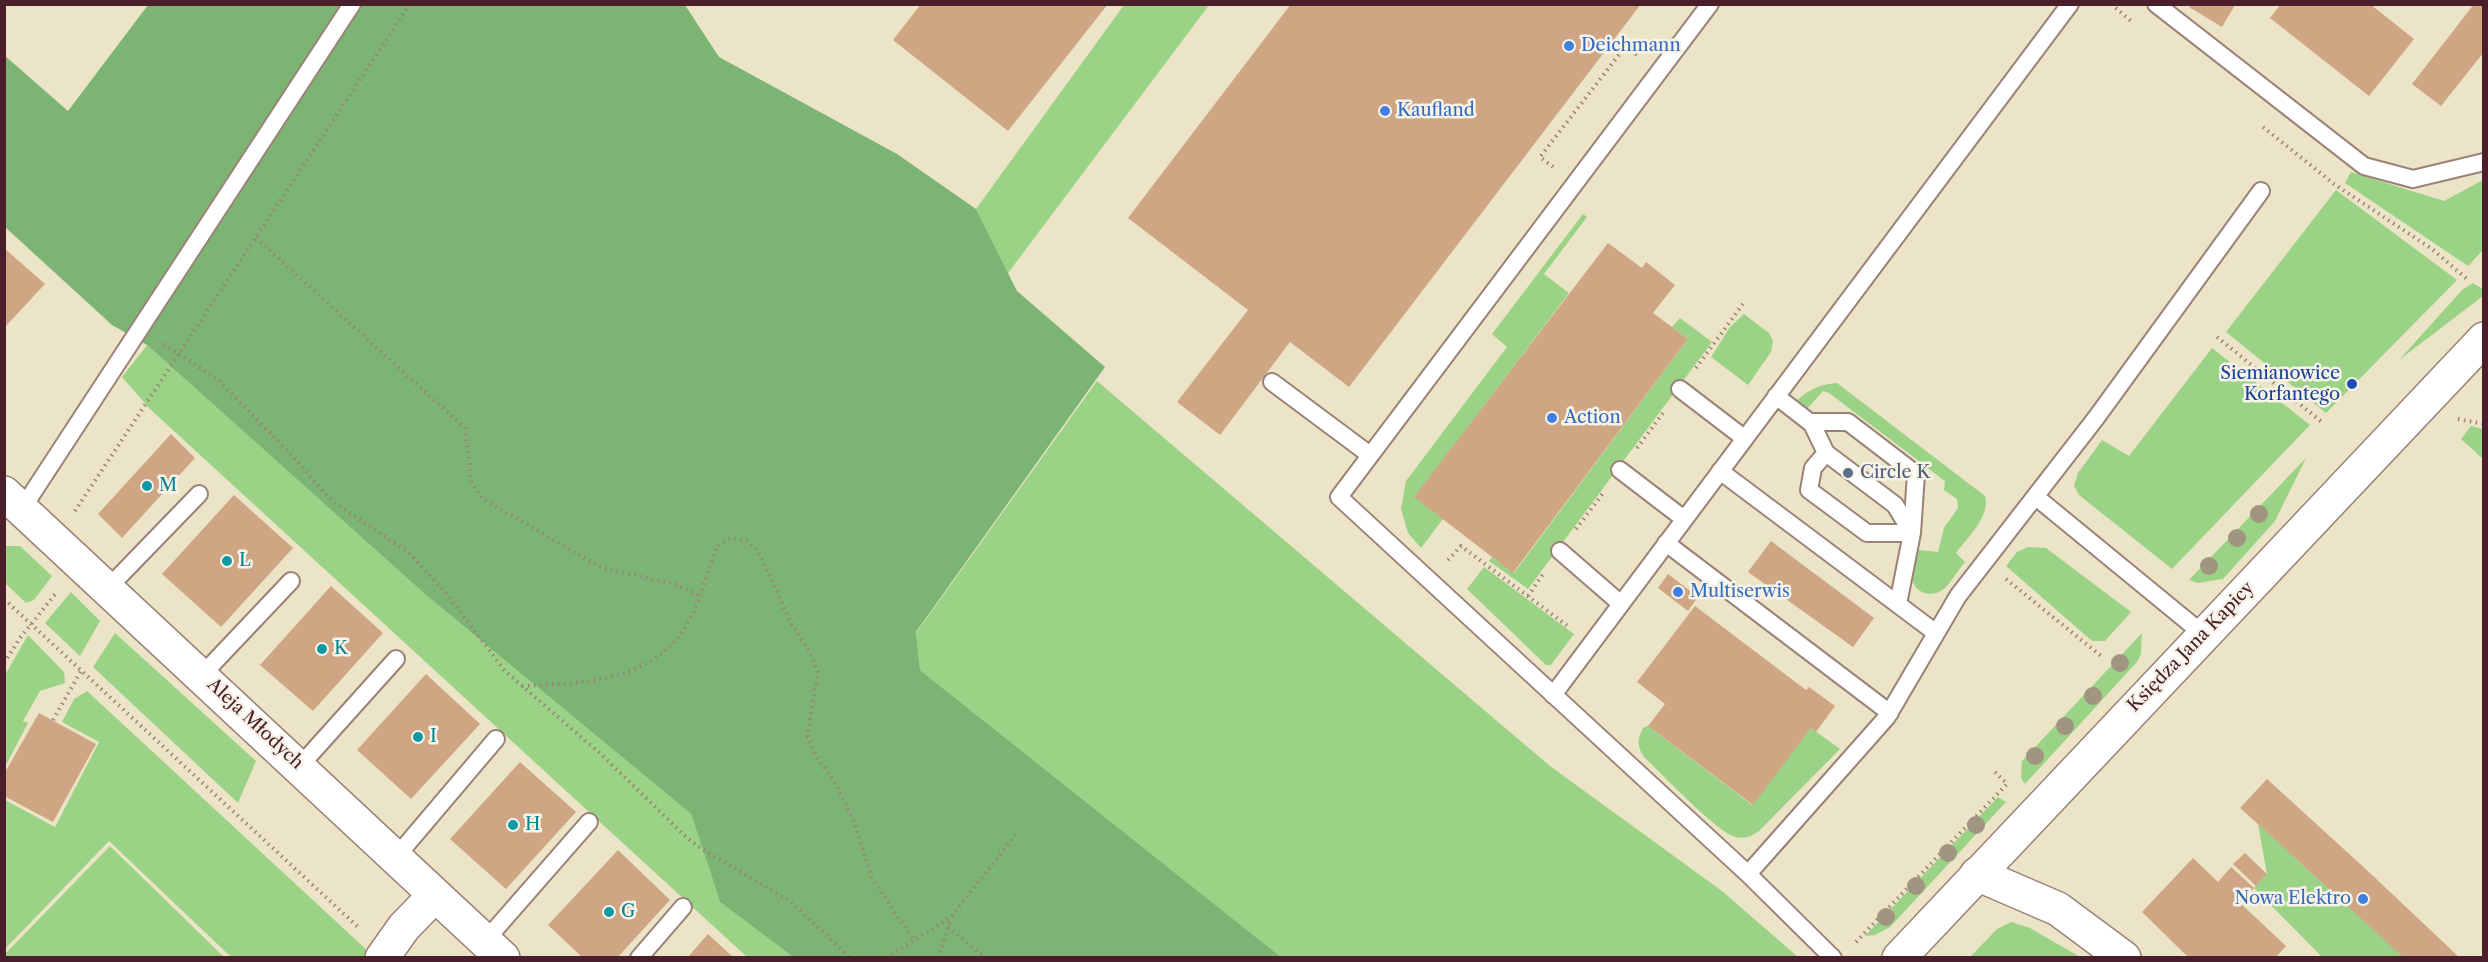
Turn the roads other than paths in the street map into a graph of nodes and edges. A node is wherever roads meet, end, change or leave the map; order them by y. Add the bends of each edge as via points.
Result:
1 (352, 4) edge
2 (1710, 4) edge
3 (2070, 4) edge
4 (2156, 4) edge
5 (2484, 162) edge
6 (2260, 191) dead end
7 (2484, 339) edge
8 (1272, 382) dead end
9 (1680, 389) dead end
10 (1776, 396) junction
11 (1810, 422) junction
12 (1744, 438) junction
13 (1826, 453) junction
14 (1370, 455) junction
15 (1620, 470) dead end
16 (1720, 471) junction
17 (199, 494) dead end
18 (2036, 497) junction
19 (13, 501) edge
20 (1684, 519) junction
21 (1912, 532) junction
22 (1666, 543) junction
23 (1560, 551) dead end
24 (291, 581) dead end
25 (108, 588) junction
26 (1621, 604) junction
27 (1898, 604) junction
28 (1936, 633) junction
29 (2203, 634) junction
30 (396, 659) dead end
31 (202, 675) junction
32 (1553, 695) junction
33 (1890, 713) junction
34 (496, 739) dead end
35 (299, 767) junction
36 (589, 822) dead end
37 (396, 857) junction
38 (1748, 874) junction
39 (1977, 874) junction
40 (435, 894) junction
41 (683, 907) dead end
42 (494, 949) edge
43 (383, 955) edge
44 (639, 957) edge
45 (1833, 957) edge
46 (1899, 957) edge
47 (2124, 957) edge

1 - 19 lane via 142,329
2 - 14 lane
3 - 10 lane
4 - 5 lane via 2364,166 2413,179
6 - 18 lane
7 - 29 street, Księdza Jana Kapicy
8 - 14 lane
9 - 12 lane
10 - 11 lane
10 - 12 lane
11 - 13 lane
11 - 21 lane via 1848,422 1916,474
12 - 16 lane
13 - 21 lane via 1895,505
13 - 21 lane via 1813,468 1809,490 1867,533
14 - 32 lane via 1339,497
15 - 20 lane
16 - 20 lane
16 - 27 lane
17 - 25 lane
18 - 28 lane via 1958,596
18 - 29 lane
19 - 25 street, Aleja Młodych
20 - 22 lane
21 - 27 lane
22 - 26 lane
22 - 33 lane
23 - 26 lane
24 - 31 lane
25 - 31 street, Aleja Młodych
26 - 32 lane
27 - 28 lane
28 - 33 lane
29 - 39 street, Księdza Jana Kapicy
30 - 35 lane
31 - 35 street, Aleja Młodych
32 - 38 lane
33 - 38 lane
34 - 37 lane
35 - 37 street, Aleja Młodych
36 - 42 lane
37 - 40 street, Aleja Młodych
38 - 45 lane
39 - 46 street, Księdza Jana Kapicy
39 - 47 street via 2058,909
40 - 42 street, Aleja Młodych
40 - 43 street
41 - 44 lane

